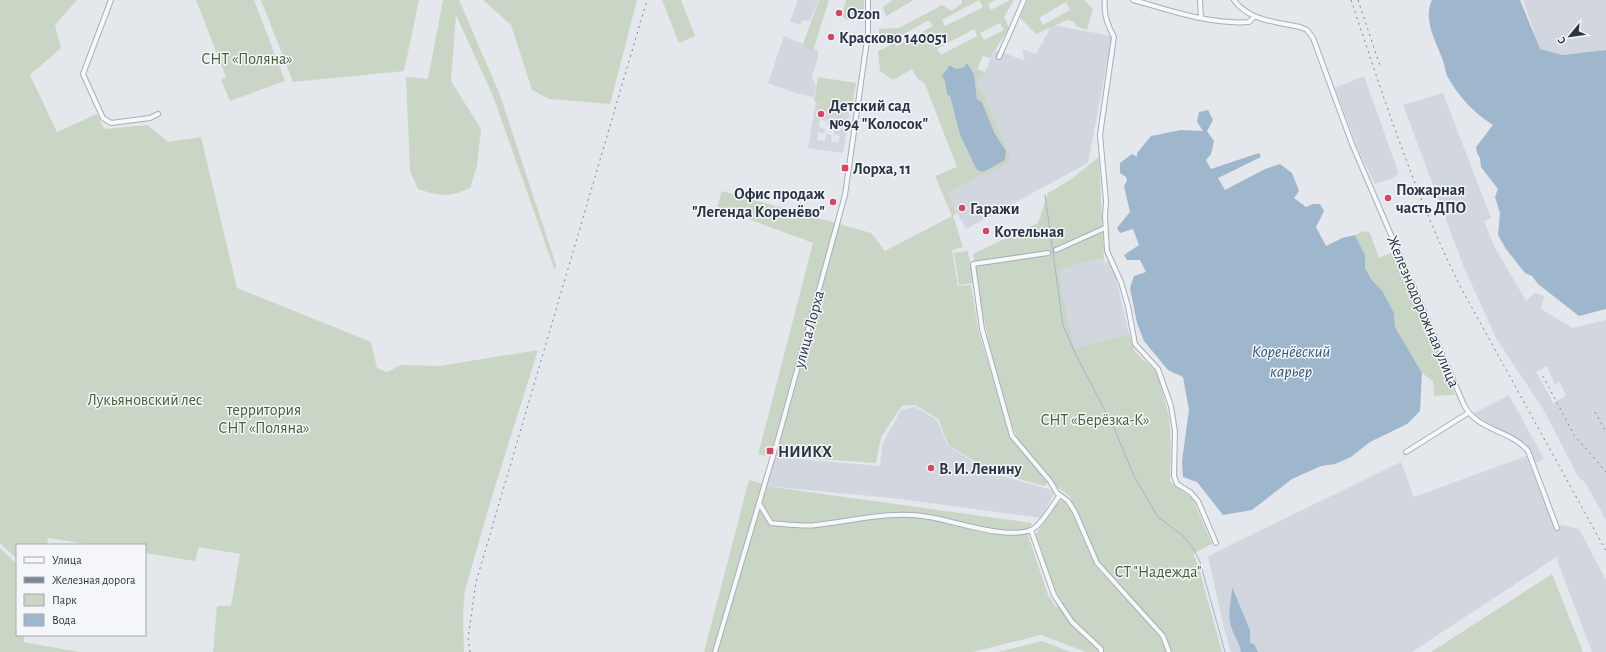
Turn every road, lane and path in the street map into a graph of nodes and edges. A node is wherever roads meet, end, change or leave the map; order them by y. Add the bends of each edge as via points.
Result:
1 (111, 0) edge
2 (868, 0) edge
3 (1024, 0) edge
4 (1105, 0) edge
5 (1133, 0) edge
6 (1200, 0) edge
7 (1234, 0) edge
8 (1254, 17) junction
9 (1201, 18) junction
10 (999, 57) dead end
11 (158, 114) dead end
12 (1105, 228) junction
13 (1056, 250) dead end
14 (1048, 253) dead end
15 (1468, 413) junction
16 (1406, 452) dead end
17 (1060, 495) junction
18 (759, 503) junction
19 (1557, 528) dead end
20 (1032, 530) junction
21 (1216, 544) dead end
22 (715, 652) edge
23 (1101, 652) edge
24 (1169, 652) edge

1 - 11 street via 83,74 103,118 111,122 150,118
2 - 18 street, улица Лорха via 868,33 845,195
3 - 10 street
4 - 12 street via 1104,8 1114,37 1100,135 1106,201
5 - 9 street
6 - 9 street
7 - 8 street, Железнодорожная улица
8 - 9 street via 1249,22 1237,23
8 - 15 street, Железнодорожная улица via 1300,27 1307,30 1313,38 1352,144
12 - 13 street
12 - 21 street via 1107,251 1121,282 1135,344 1158,369 1173,411 1174,476 1177,484 1198,501
14 - 17 street via 973,264 982,329 1012,436
15 - 16 street
15 - 19 street via 1479,422 1520,443 1528,451
17 - 20 street
17 - 24 street via 1068,501 1075,512 1097,563 1163,636
18 - 20 street via 771,523 814,526 893,514 928,516 994,531 1018,533
18 - 22 street, улица Лорха
20 - 23 street via 1054,595 1072,622 1101,649

